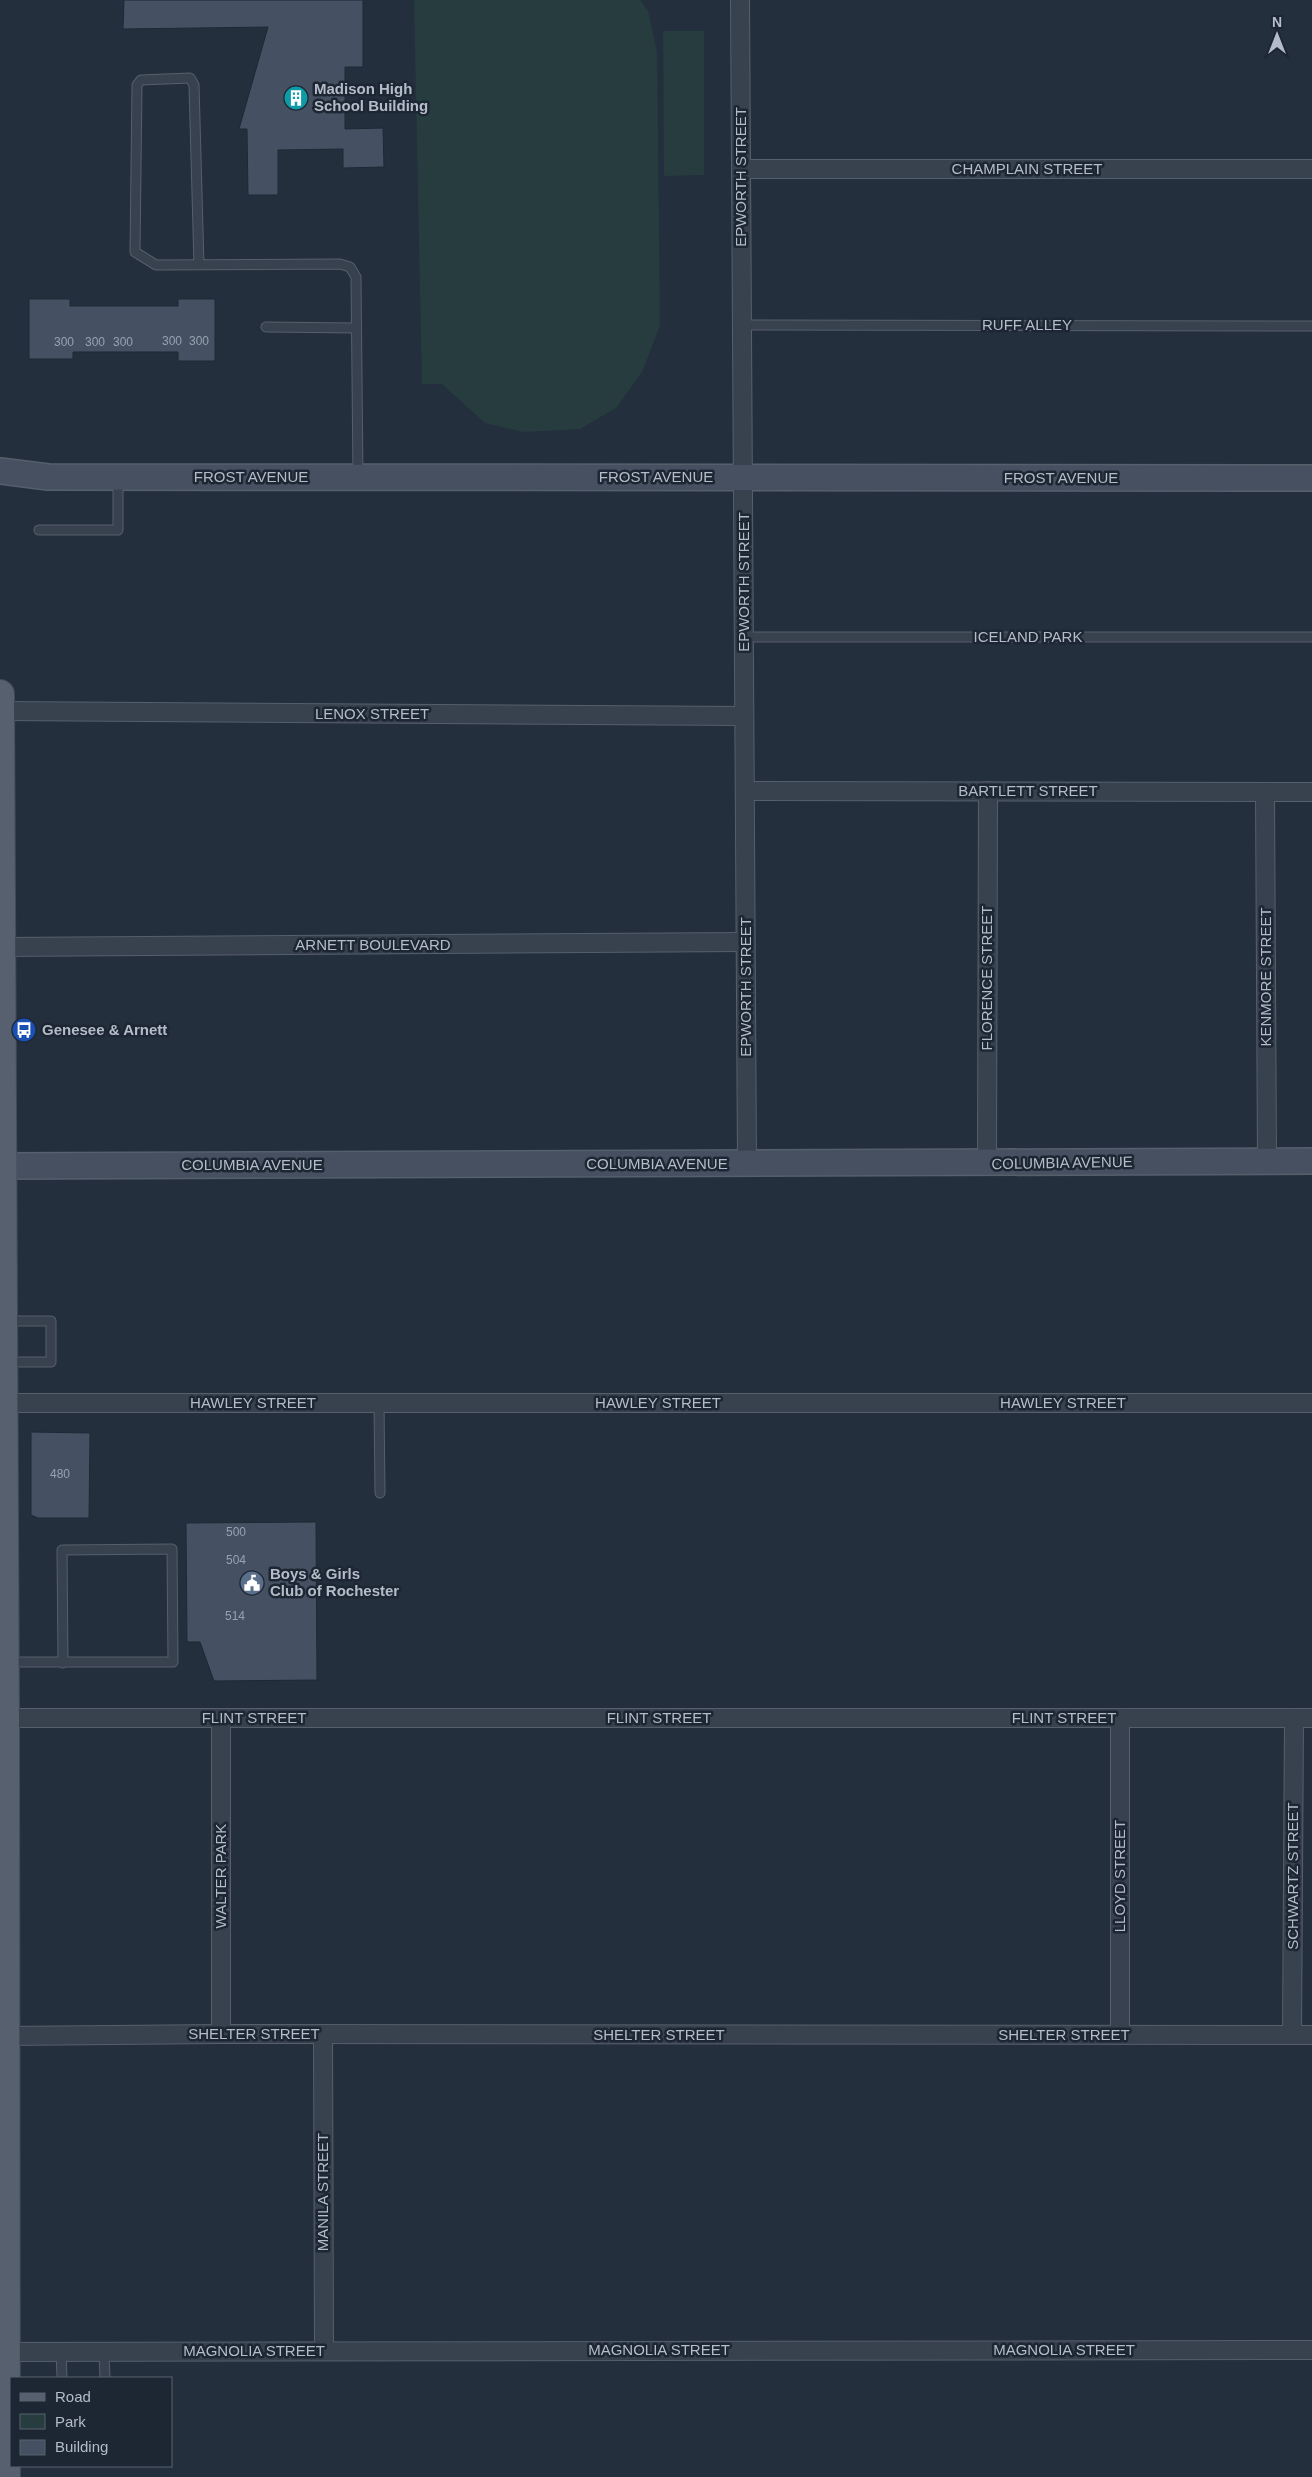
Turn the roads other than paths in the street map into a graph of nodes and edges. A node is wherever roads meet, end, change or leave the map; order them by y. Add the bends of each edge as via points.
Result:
1 (740, 0) edge
2 (741, 169) junction
3 (1312, 169) edge
4 (199, 265) junction
5 (742, 325) junction
6 (1312, 326) edge
7 (266, 327) dead end
8 (356, 328) junction
9 (0, 471) edge
10 (118, 477) junction
11 (358, 477) junction
12 (743, 477) junction
13 (1312, 478) edge
14 (40, 530) dead end
15 (744, 637) junction
16 (1312, 637) edge
17 (0, 694) edge
18 (0, 711) edge
19 (744, 716) junction
20 (745, 790) junction
21 (988, 791) junction
22 (1265, 792) junction
23 (1312, 792) edge
24 (746, 942) junction
25 (1, 965) edge
26 (1, 1031) edge
27 (1, 1086) edge
28 (1, 1125) edge
29 (1267, 1161) junction
30 (1312, 1161) edge
31 (747, 1164) junction
32 (986, 1164) junction
33 (2, 1166) junction
34 (2, 1307) edge
35 (3, 1362) junction
36 (2, 1403) edge
37 (379, 1403) junction
38 (1312, 1403) edge
39 (380, 1493) dead end
40 (5, 1662) junction
41 (63, 1663) junction
42 (221, 1718) junction
43 (1120, 1718) junction
44 (1294, 1718) junction
45 (1312, 1718) edge
46 (3, 1722) edge
47 (3, 1889) edge
48 (221, 2034) junction
49 (323, 2034) junction
50 (1120, 2035) junction
51 (1292, 2035) junction
52 (5, 2036) junction
53 (1312, 2036) edge
54 (3, 2173) edge
55 (324, 2350) junction
56 (1312, 2350) edge
57 (6, 2352) junction
58 (61, 2352) junction
59 (104, 2352) junction
60 (62, 2377) edge
61 (105, 2377) edge
62 (6, 2449) edge

1 - 2 street, EPWORTH STREET
2 - 3 street, CHAMPLAIN STREET
2 - 5 street, EPWORTH STREET
4 - 4 lane via 156,265 135,252 136,85 141,80 190,78 194,85
4 - 8 lane via 340,264 350,267 356,277
5 - 6 lane, RUFF ALLEY
5 - 12 street, EPWORTH STREET
7 - 8 lane
8 - 11 lane
9 - 10 street, FROST AVENUE via 36,477
10 - 11 street, FROST AVENUE
10 - 14 lane via 118,530
11 - 12 street, FROST AVENUE
12 - 13 street, FROST AVENUE
12 - 15 street, EPWORTH STREET
15 - 16 lane, ICELAND PARK
15 - 19 street, EPWORTH STREET
17 - 18 main road
18 - 19 street, LENOX STREET
18 - 25 main road
19 - 20 street, EPWORTH STREET
20 - 21 street, BARTLETT STREET
20 - 24 street, EPWORTH STREET
21 - 22 street, BARTLETT STREET
21 - 32 street, FLORENCE STREET
22 - 23 street, BARTLETT STREET
22 - 29 street, KENMORE STREET
24 - 25 street, ARNETT BOULEVARD
24 - 31 street, EPWORTH STREET
25 - 26 main road
26 - 27 main road
27 - 28 main road
28 - 33 main road
29 - 30 street, COLUMBIA AVENUE
29 - 32 street, COLUMBIA AVENUE
31 - 32 street, COLUMBIA AVENUE
31 - 33 street, COLUMBIA AVENUE
33 - 34 main road
34 - 35 main road
34 - 35 lane via 51,1322 51,1362
35 - 36 main road
36 - 37 street, HAWLEY STREET
36 - 40 main road
37 - 38 street, HAWLEY STREET
37 - 39 lane
40 - 41 lane
40 - 46 main road
41 - 41 lane via 173,1662 172,1549 62,1550
42 - 43 street, FLINT STREET
42 - 46 street, FLINT STREET
42 - 48 street, WALTER PARK
43 - 44 street, FLINT STREET
43 - 50 street, LLOYD STREET
44 - 45 street, FLINT STREET
44 - 51 street, SCHWARTZ STREET
46 - 47 main road
47 - 52 main road
48 - 49 street, SHELTER STREET
48 - 52 street, SHELTER STREET
49 - 50 street, SHELTER STREET
49 - 55 street, MANILA STREET
50 - 51 street, SHELTER STREET
51 - 53 street, SHELTER STREET
52 - 54 main road
54 - 57 main road
55 - 56 street, MAGNOLIA STREET
55 - 59 street, MAGNOLIA STREET
57 - 58 street, MAGNOLIA STREET
57 - 62 main road
58 - 59 street, MAGNOLIA STREET
58 - 60 lane
59 - 61 lane

